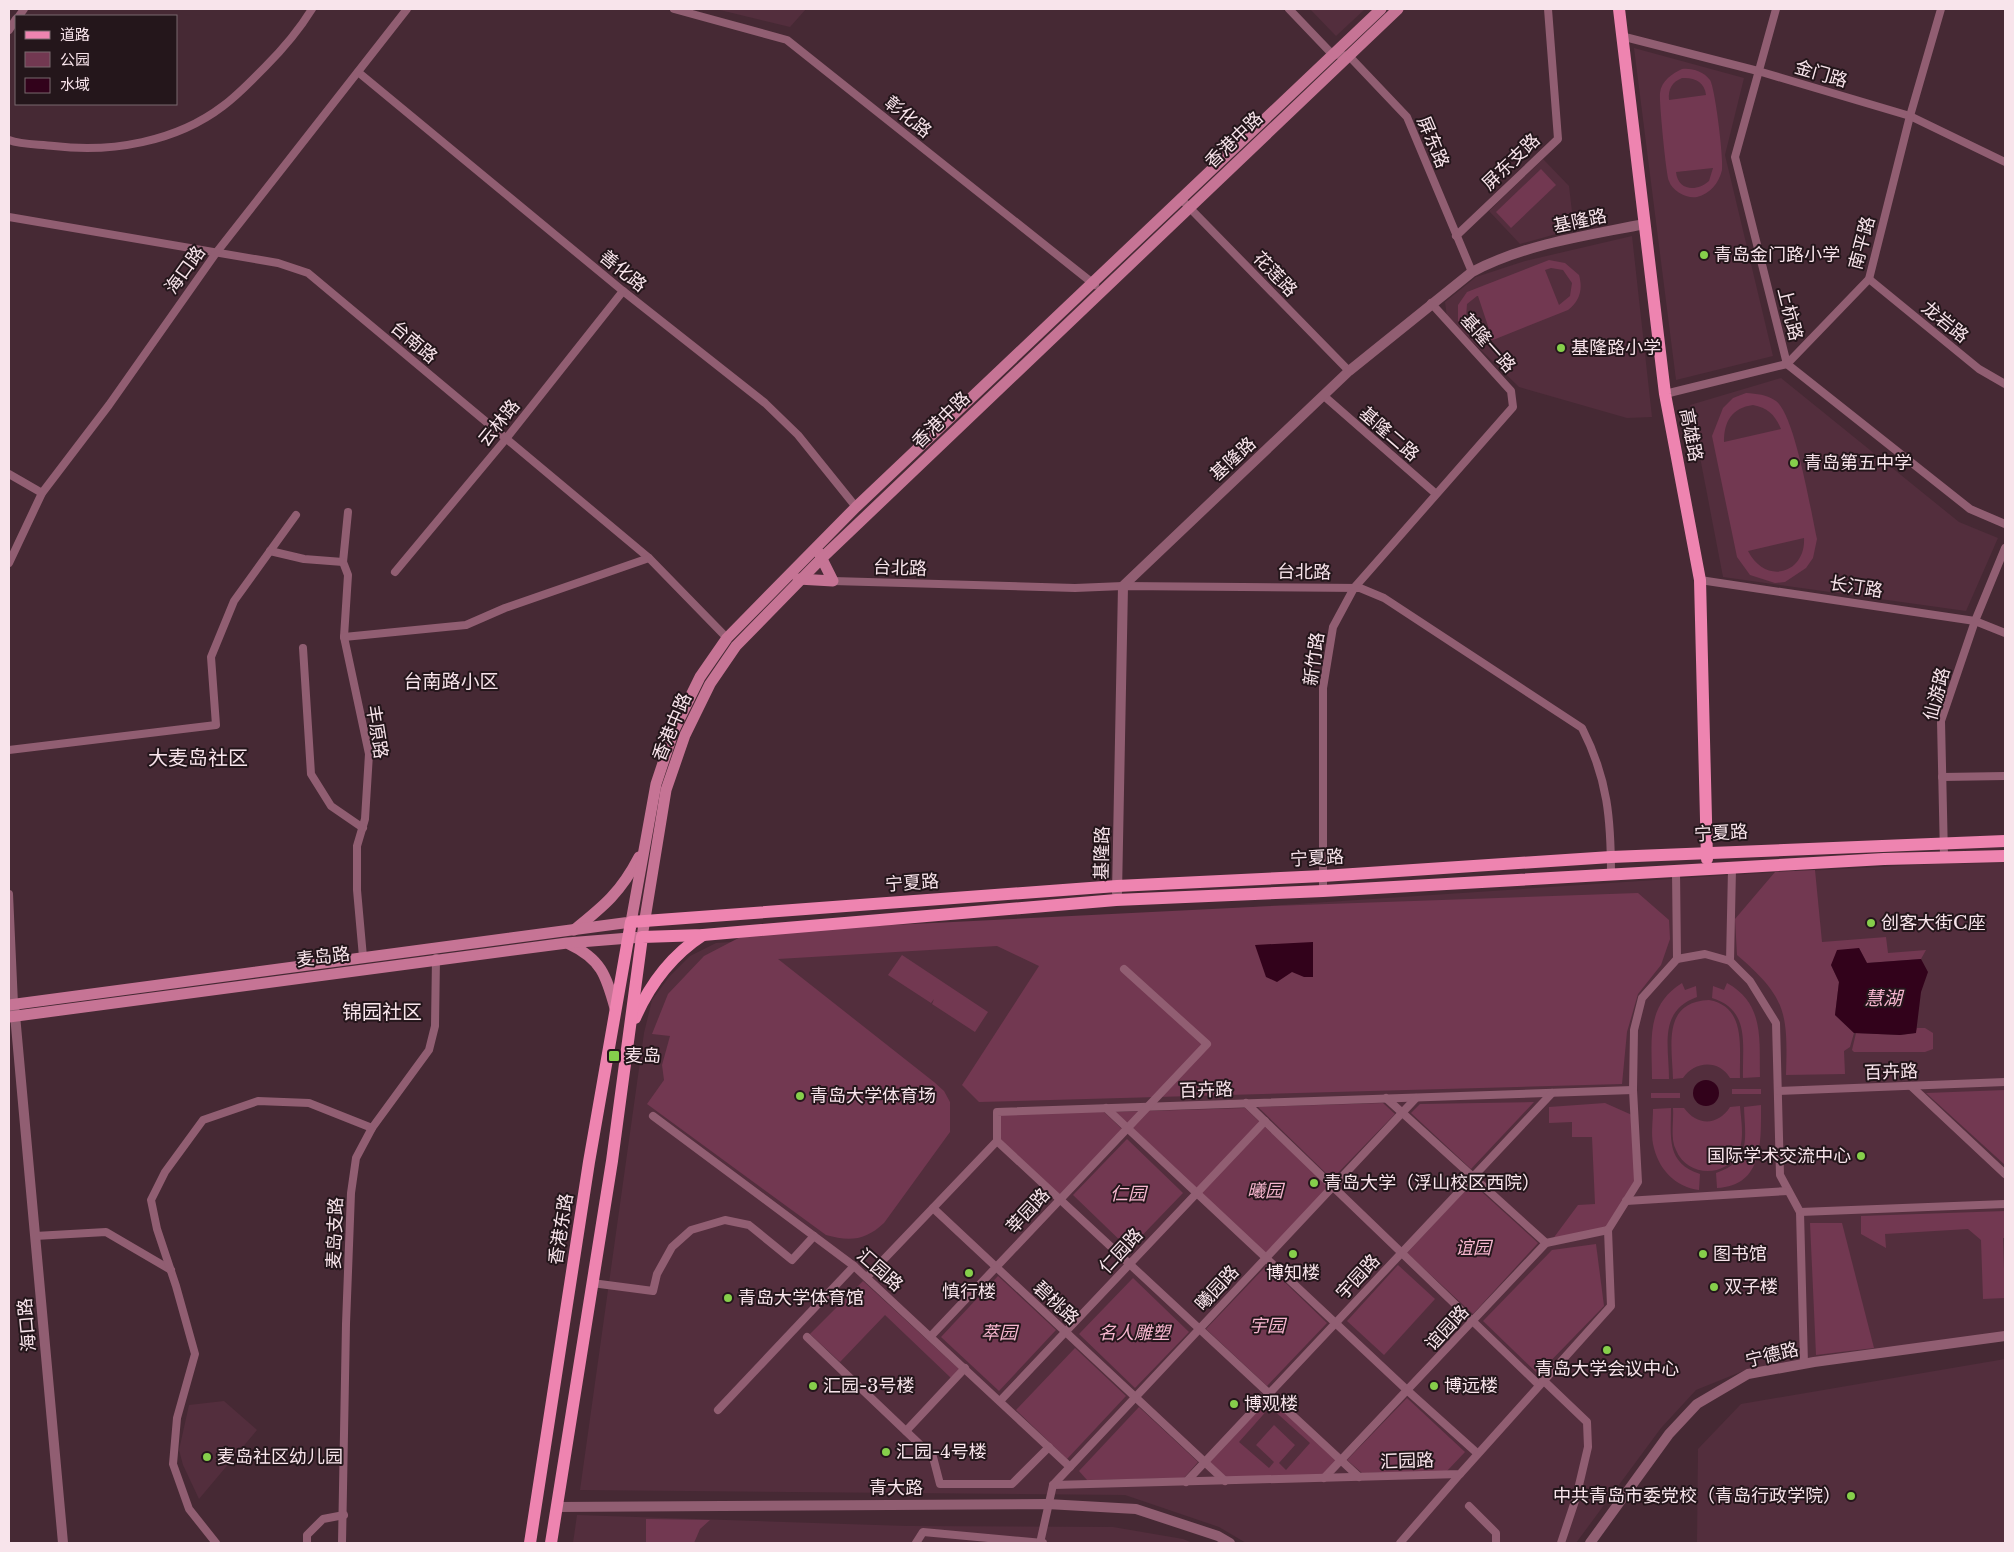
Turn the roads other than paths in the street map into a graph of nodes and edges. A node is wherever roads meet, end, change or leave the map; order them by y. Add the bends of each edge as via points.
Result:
1 (312, 9) edge
2 (407, 9) edge
3 (674, 9) edge
4 (1289, 9) edge
5 (1381, 9) edge
6 (1398, 9) edge
7 (1548, 9) edge
8 (1619, 9) edge
9 (1776, 9) edge
10 (1941, 9) edge
11 (1621, 36) junction
12 (1332, 54) junction
13 (1349, 56) junction
14 (1758, 71) junction
15 (358, 72) junction
16 (1910, 116) junction
17 (9, 140) edge
18 (2005, 162) edge
19 (1180, 198) junction
20 (1190, 206) junction
21 (9, 217) edge
22 (1644, 224) junction
23 (1456, 236) junction
24 (216, 253) junction
25 (1472, 272) junction
26 (1869, 280) junction
27 (1091, 282) junction
28 (1101, 290) junction
29 (623, 291) junction
30 (1431, 303) junction
31 (1787, 364) junction
32 (1349, 371) junction
33 (2005, 384) edge
34 (1665, 394) junction
35 (1324, 396) junction
36 (1513, 407) joint
37 (505, 440) junction
38 (9, 474) edge
39 (1435, 493) junction
40 (42, 494) junction
41 (856, 507) junction
42 (348, 512) dead end
43 (296, 515) dead end
44 (2005, 524) edge
45 (816, 546) junction
46 (2005, 548) edge
47 (270, 551) junction
48 (648, 558) junction
49 (822, 558) junction
50 (343, 562) junction
51 (9, 563) edge
52 (395, 572) dead end
53 (786, 576) junction
54 (800, 580) junction
55 (1700, 580) junction
56 (833, 581) junction
57 (1123, 586) junction
58 (1354, 588) junction
59 (1975, 621) junction
60 (2005, 633) edge
61 (344, 637) junction
62 (727, 638) junction
63 (303, 648) dead end
64 (9, 750) edge
65 (2005, 776) edge
66 (1942, 777) junction
67 (363, 828) junction
68 (2005, 841) edge
69 (1943, 842) junction
70 (643, 848) junction
71 (1707, 851) junction
72 (1944, 856) junction
73 (2005, 856) edge
74 (1611, 857) junction
75 (1708, 869) junction
76 (1732, 869) junction
77 (1676, 871) junction
78 (1611, 875) junction
79 (1323, 876) junction
80 (1117, 886) junction
81 (1323, 891) junction
82 (9, 894) edge
83 (1116, 900) junction
84 (645, 921) junction
85 (631, 922) junction
86 (572, 931) junction
87 (703, 935) junction
88 (642, 937) junction
89 (628, 938) junction
90 (567, 943) junction
91 (436, 954) junction
92 (363, 957) junction
93 (1677, 959) junction
94 (1730, 961) junction
95 (1124, 969) dead end
96 (615, 1008) junction
97 (12, 1010) edge
98 (630, 1030) junction
99 (2005, 1082) edge
100 (1911, 1086) junction
101 (1634, 1090) junction
102 (1778, 1091) junction
103 (1552, 1093) junction
104 (1386, 1098) junction
105 (1416, 1098) junction
106 (1246, 1103) junction
107 (1147, 1107) junction
108 (1106, 1108) junction
109 (1402, 1113) junction
110 (653, 1116) dead end
111 (1265, 1121) junction
112 (372, 1128) junction
113 (1127, 1128) junction
114 (997, 1141) junction
115 (2005, 1174) edge
116 (1472, 1177) junction
117 (1332, 1187) junction
118 (1788, 1191) junction
119 (1196, 1193) junction
120 (1060, 1199) junction
121 (1626, 1201) junction
122 (2005, 1204) edge
123 (933, 1208) junction
124 (1800, 1212) junction
125 (1608, 1230) junction
126 (35, 1236) junction
127 (814, 1236) junction
128 (1546, 1243) junction
129 (1401, 1253) junction
130 (1266, 1258) junction
131 (1130, 1264) junction
132 (854, 1266) junction
133 (996, 1267) junction
134 (171, 1270) junction
135 (867, 1277) junction
136 (592, 1283) junction
137 (1473, 1322) junction
138 (1335, 1323) junction
139 (1199, 1329) junction
140 (1065, 1332) junction
141 (931, 1336) junction
142 (2005, 1336) edge
143 (807, 1337) dead end
144 (1804, 1364) junction
145 (965, 1368) junction
146 (1541, 1382) junction
147 (1408, 1391) junction
148 (1269, 1393) junction
149 (1135, 1397) junction
150 (1000, 1401) junction
151 (718, 1410) dead end
152 (906, 1431) junction
153 (1049, 1447) junction
154 (1477, 1453) junction
155 (1341, 1461) junction
156 (1204, 1462) junction
157 (1070, 1467) junction
158 (1460, 1474) junction
159 (1359, 1477) junction
160 (1324, 1478) junction
161 (1225, 1481) junction
162 (1186, 1482) junction
163 (1053, 1485) junction
164 (1047, 1504) junction
165 (1469, 1506) dead end
166 (556, 1507) junction
167 (344, 1516) junction
168 (63, 1543) edge
169 (216, 1543) edge
170 (307, 1543) edge
171 (342, 1543) edge
172 (530, 1543) edge
173 (551, 1543) edge
174 (916, 1543) edge
175 (1042, 1543) edge
176 (1230, 1543) edge
177 (1400, 1543) edge
178 (1496, 1543) edge
179 (1561, 1543) edge
180 (1590, 1543) edge

1 - 17 street via 280,52 249,83 222,107 189,128 150,140 106,148 69,148
2 - 15 street, 海口路
3 - 27 street, 彰化路 via 787,40
4 - 12 street
5 - 12 main road, 香港中路
6 - 13 main road, 香港中路
7 - 23 street, 屏东支路 via 1558,139
8 - 11 main road, 高雄路
9 - 14 street, 上杭路
10 - 16 street, 南平路
11 - 14 street, 金门路
11 - 22 main road, 高雄路
12 - 13 street
12 - 19 main road, 香港中路
13 - 20 main road, 香港中路
13 - 23 street, 屏东路 via 1407,117
14 - 16 street, 金门路
14 - 31 street, 上杭路 via 1735,157
15 - 24 street, 海口路
15 - 29 street, 善化路
16 - 18 street, 金门路
16 - 26 street, 南平路
19 - 20 street, 花莲路
19 - 27 main road, 香港中路
20 - 28 main road, 香港中路
20 - 32 street, 花莲路
21 - 24 street, 台南路
22 - 25 street, 基隆路 via 1544,245
22 - 34 main road, 高雄路
23 - 25 street, 屏东路
24 - 37 street, 台南路 via 278,263 308,273
24 - 40 street, 海口路
25 - 30 street, 基隆路
26 - 31 street, 南平路
26 - 33 street, 龙岩路 via 1979,369
27 - 28 street, 彰化路
27 - 41 main road, 香港中路
28 - 49 main road, 香港中路
29 - 37 street, 云林路
29 - 41 street, 善化路 via 765,403 798,435
30 - 32 street, 基隆路
30 - 36 street, 基隆一路 via 1511,391
31 - 34 street
31 - 44 street, 上杭路 via 1970,509
32 - 35 street, 基隆路
34 - 55 main road, 高雄路
35 - 39 street, 基隆二路
35 - 57 street, 基隆路
36 - 39 street, 新竹路
37 - 48 street, 台南路
37 - 52 street, 云林路
38 - 40 street
39 - 58 street, 新竹路
40 - 51 street, 海口路
41 - 45 main road, 香港中路
42 - 50 street, 丰原路
43 - 47 street
45 - 49 main road
45 - 53 main road, 香港中路
46 - 59 street, 仙游路
47 - 50 street via 304,559
47 - 64 street via 234,601 211,657 216,725
48 - 61 street via 466,625
48 - 62 street, 台南路
49 - 54 main road, 香港中路
49 - 56 main road
50 - 61 street, 丰原路 via 348,575
53 - 54 main road
53 - 62 main road, 香港中路
54 - 56 main road
54 - 84 main road, 香港中路 via 736,646 710,684 685,735 666,790
55 - 59 street, 长汀路
55 - 71 main road, 高雄路
56 - 57 street, 台北路 via 1075,588
57 - 58 street, 台北路
57 - 80 street, 基隆路
58 - 74 street, 台北路 via 1384,598 1582,728 1592,747 1608,799
58 - 79 street, 新竹路 via 1333,627 1323,688
59 - 60 street, 长汀路
59 - 66 street, 仙游路 via 1941,721
61 - 67 street, 丰原路 via 369,754
62 - 70 main road, 香港中路 via 700,677 674,730 656,784
63 - 67 street via 311,774 331,806
65 - 66 street
66 - 69 street, 仙游路
67 - 92 street, 丰原路 via 357,846 357,890
68 - 69 main road, 宁夏路
69 - 71 main road, 宁夏路
69 - 72 street, 仙游路
70 - 85 main road, 香港中路
70 - 86 main road via 626,882
71 - 74 main road, 宁夏路
71 - 75 main road, 高雄路
72 - 73 main road, 宁夏路
72 - 76 main road, 宁夏路
74 - 78 street, 台北路
74 - 79 main road, 宁夏路
75 - 76 main road, 宁夏路
75 - 77 main road, 宁夏路
76 - 94 street
77 - 78 main road, 宁夏路
77 - 93 street
78 - 81 main road, 宁夏路
79 - 80 main road, 宁夏路
79 - 81 street, 新竹路
80 - 83 street, 基隆路
80 - 84 main road, 宁夏路
81 - 83 main road, 宁夏路
82 - 97 street, 海口路
83 - 87 main road, 宁夏路
84 - 85 main road, 宁夏路
84 - 88 main road, 香港中路
85 - 86 main road, 麦岛路
85 - 89 main road, 香港东路
86 - 91 main road, 麦岛路
87 - 88 main road, 宁夏路
87 - 98 main road via 668,964 644,998
88 - 89 main road, 麦岛路
88 - 98 main road
89 - 90 main road, 麦岛路
89 - 96 main road, 香港东路
90 - 91 main road, 麦岛路
90 - 96 main road via 583,950 603,970
91 - 92 main road, 麦岛路
91 - 97 main road, 麦岛路
91 - 112 street, 麦岛支路 via 435,1026 430,1050
92 - 97 main road, 麦岛路
93 - 94 street via 1705,954
93 - 101 street via 1642,998 1634,1030
94 - 102 street via 1750,981 1776,1023
95 - 107 street via 1207,1044
96 - 172 main road, 香港东路
97 - 126 street, 海口路
98 - 136 main road
99 - 100 street, 百卉路
100 - 102 street, 百卉路
100 - 115 street
101 - 103 street, 百卉路
101 - 121 street via 1638,1182
102 - 118 street via 1780,1175
103 - 105 street, 百卉路
103 - 116 street, 宇园路
104 - 105 street, 百卉路
104 - 106 street, 百卉路
104 - 109 street
105 - 109 street, 曦园路
106 - 107 street, 百卉路
106 - 111 street
107 - 108 street, 百卉路
107 - 113 street
108 - 113 street
108 - 114 street, 百卉路 via 997,1112
109 - 116 street
109 - 117 street, 曦园路
110 - 127 street, 汇园路
111 - 117 street
111 - 119 street, 仁园路
112 - 134 street via 309,1103 258,1101 203,1120 165,1172 151,1200
112 - 167 street, 麦岛支路 via 356,1158 351,1193
113 - 119 street
113 - 120 street
114 - 120 street
114 - 123 street
116 - 128 street
116 - 129 street, 宇园路
117 - 129 street
117 - 130 street, 曦园路
118 - 121 street
118 - 124 street
119 - 130 street
119 - 131 street, 仁园路
120 - 131 street
120 - 133 street
121 - 125 street
122 - 124 street
123 - 133 street, 碧桃路
123 - 135 street
124 - 144 street
125 - 128 street
125 - 146 street, 汇园路 via 1611,1306
126 - 134 street via 106,1232
126 - 168 street, 海口路
127 - 132 street, 汇园路
127 - 136 street via 792,1260 749,1225 725,1220 691,1230 672,1247 657,1274 653,1291
128 - 137 street, 谊园路
129 - 137 street
129 - 138 street, 宇园路
130 - 138 street
130 - 139 street, 曦园路
131 - 139 street
131 - 140 street, 仁园路
132 - 135 street, 汇园路
132 - 151 street
133 - 140 street, 碧桃路
133 - 141 street
134 - 169 street via 195,1354 177,1418 173,1464 189,1509
135 - 141 street, 汇园路
136 - 166 main road
137 - 146 street
137 - 147 street, 谊园路
138 - 147 street
138 - 148 street, 宇园路
139 - 148 street
139 - 149 street, 曦园路
140 - 149 street, 碧桃路
140 - 150 street, 仁园路
141 - 145 street, 汇园路
142 - 144 street, 宁德路
143 - 152 street
144 - 180 street, 宁德路 via 1748,1374 1698,1404 1669,1434
145 - 150 street, 汇园路
145 - 152 street
146 - 154 street, 汇园路
146 - 179 street via 1588,1422 1588,1447
147 - 154 street
147 - 155 street, 谊园路
148 - 155 street
148 - 156 street, 宇园路
149 - 156 street, 碧桃路
149 - 157 street, 曦园路
150 - 153 street, 汇园路
152 - 153 street via 933,1457 940,1484 1012,1484
153 - 157 street, 汇园路
154 - 158 street, 汇园路
155 - 159 street
155 - 160 street, 谊园路
156 - 161 street, 碧桃路
156 - 162 street, 宇园路
157 - 163 street, 曦园路
158 - 159 street, 汇园路
158 - 177 street
159 - 160 street, 汇园路
160 - 161 street, 汇园路
161 - 162 street, 汇园路
162 - 163 street, 汇园路
163 - 164 street, 曦园路
164 - 166 street, 青大路
164 - 175 street, 曦园路
164 - 176 street, 青大路 via 1136,1509 1218,1536
165 - 178 street via 1496,1533
166 - 173 main road
167 - 170 street via 323,1519 307,1535
167 - 171 street, 麦岛支路
174 - 175 street via 923,1532

